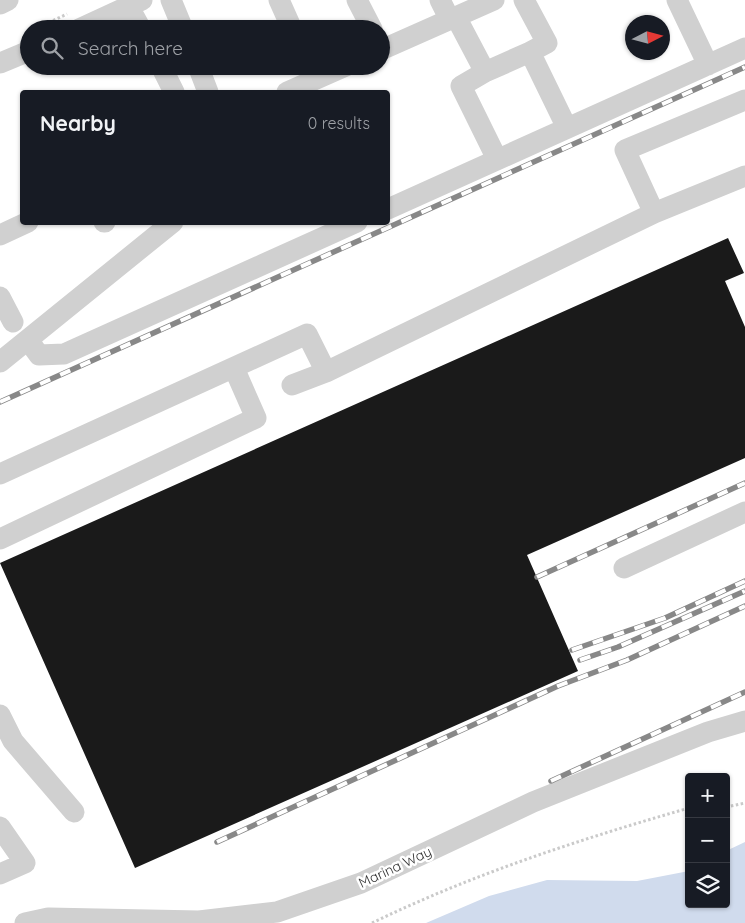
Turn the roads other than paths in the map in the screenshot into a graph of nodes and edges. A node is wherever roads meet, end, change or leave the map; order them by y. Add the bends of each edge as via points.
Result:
1 (8, 0) edge
2 (171, 0) edge
3 (279, 0) edge
4 (357, 0) edge
5 (440, 0) edge
6 (494, 0) edge
7 (524, 0) edge
8 (677, 0) edge
9 (0, 4) edge
10 (128, 4) edge
11 (453, 18) junction
12 (97, 20) edge
13 (136, 20) edge
14 (179, 20) edge
15 (288, 20) edge
16 (367, 20) edge
17 (390, 46) edge
18 (745, 48) edge
19 (530, 52) junction
20 (20, 54) edge
21 (0, 63) edge
22 (708, 65) junction
23 (485, 72) junction
24 (166, 75) edge
25 (201, 75) edge
26 (309, 75) edge
27 (173, 90) edge
28 (207, 90) edge
29 (290, 90) edge
30 (745, 100) edge
31 (567, 128) junction
32 (497, 159) junction
33 (745, 176) edge
34 (390, 208) edge
35 (654, 213) junction
36 (22, 225) edge
37 (169, 225) edge
38 (350, 225) edge
39 (0, 235) edge
40 (0, 297) edge
41 (13, 322) dead end
42 (28, 340) junction
43 (0, 362) edge
44 (234, 368) junction
45 (326, 372) junction
46 (292, 385) dead end
47 (0, 474) edge
48 (745, 512) edge
49 (0, 539) edge
50 (624, 568) dead end
51 (0, 715) edge
52 (745, 721) edge
53 (74, 812) dead end
54 (0, 827) edge
55 (0, 874) edge
56 (25, 923) edge

1 - 9 street
2 - 14 street
3 - 15 street
4 - 16 street
5 - 11 street
6 - 11 street
7 - 19 street via 547,43
8 - 22 street
10 - 12 street
10 - 13 street
11 - 17 street
11 - 23 street
18 - 22 street
19 - 23 street
19 - 31 street
20 - 21 street
22 - 31 street
23 - 32 street via 461,86
24 - 27 street
25 - 28 street
26 - 29 street
30 - 35 street via 625,150
31 - 32 street
32 - 34 street
33 - 35 street
35 - 45 street
36 - 39 street
37 - 42 street
38 - 42 street via 64,354 38,355
40 - 41 street
42 - 43 street
44 - 45 street via 307,334
44 - 47 street
44 - 49 street via 256,418
45 - 46 street
48 - 50 street
51 - 53 street via 13,741
52 - 56 street, Marina Way via 708,732 533,802 361,883 277,912 199,921 48,918
54 - 55 street via 25,863

